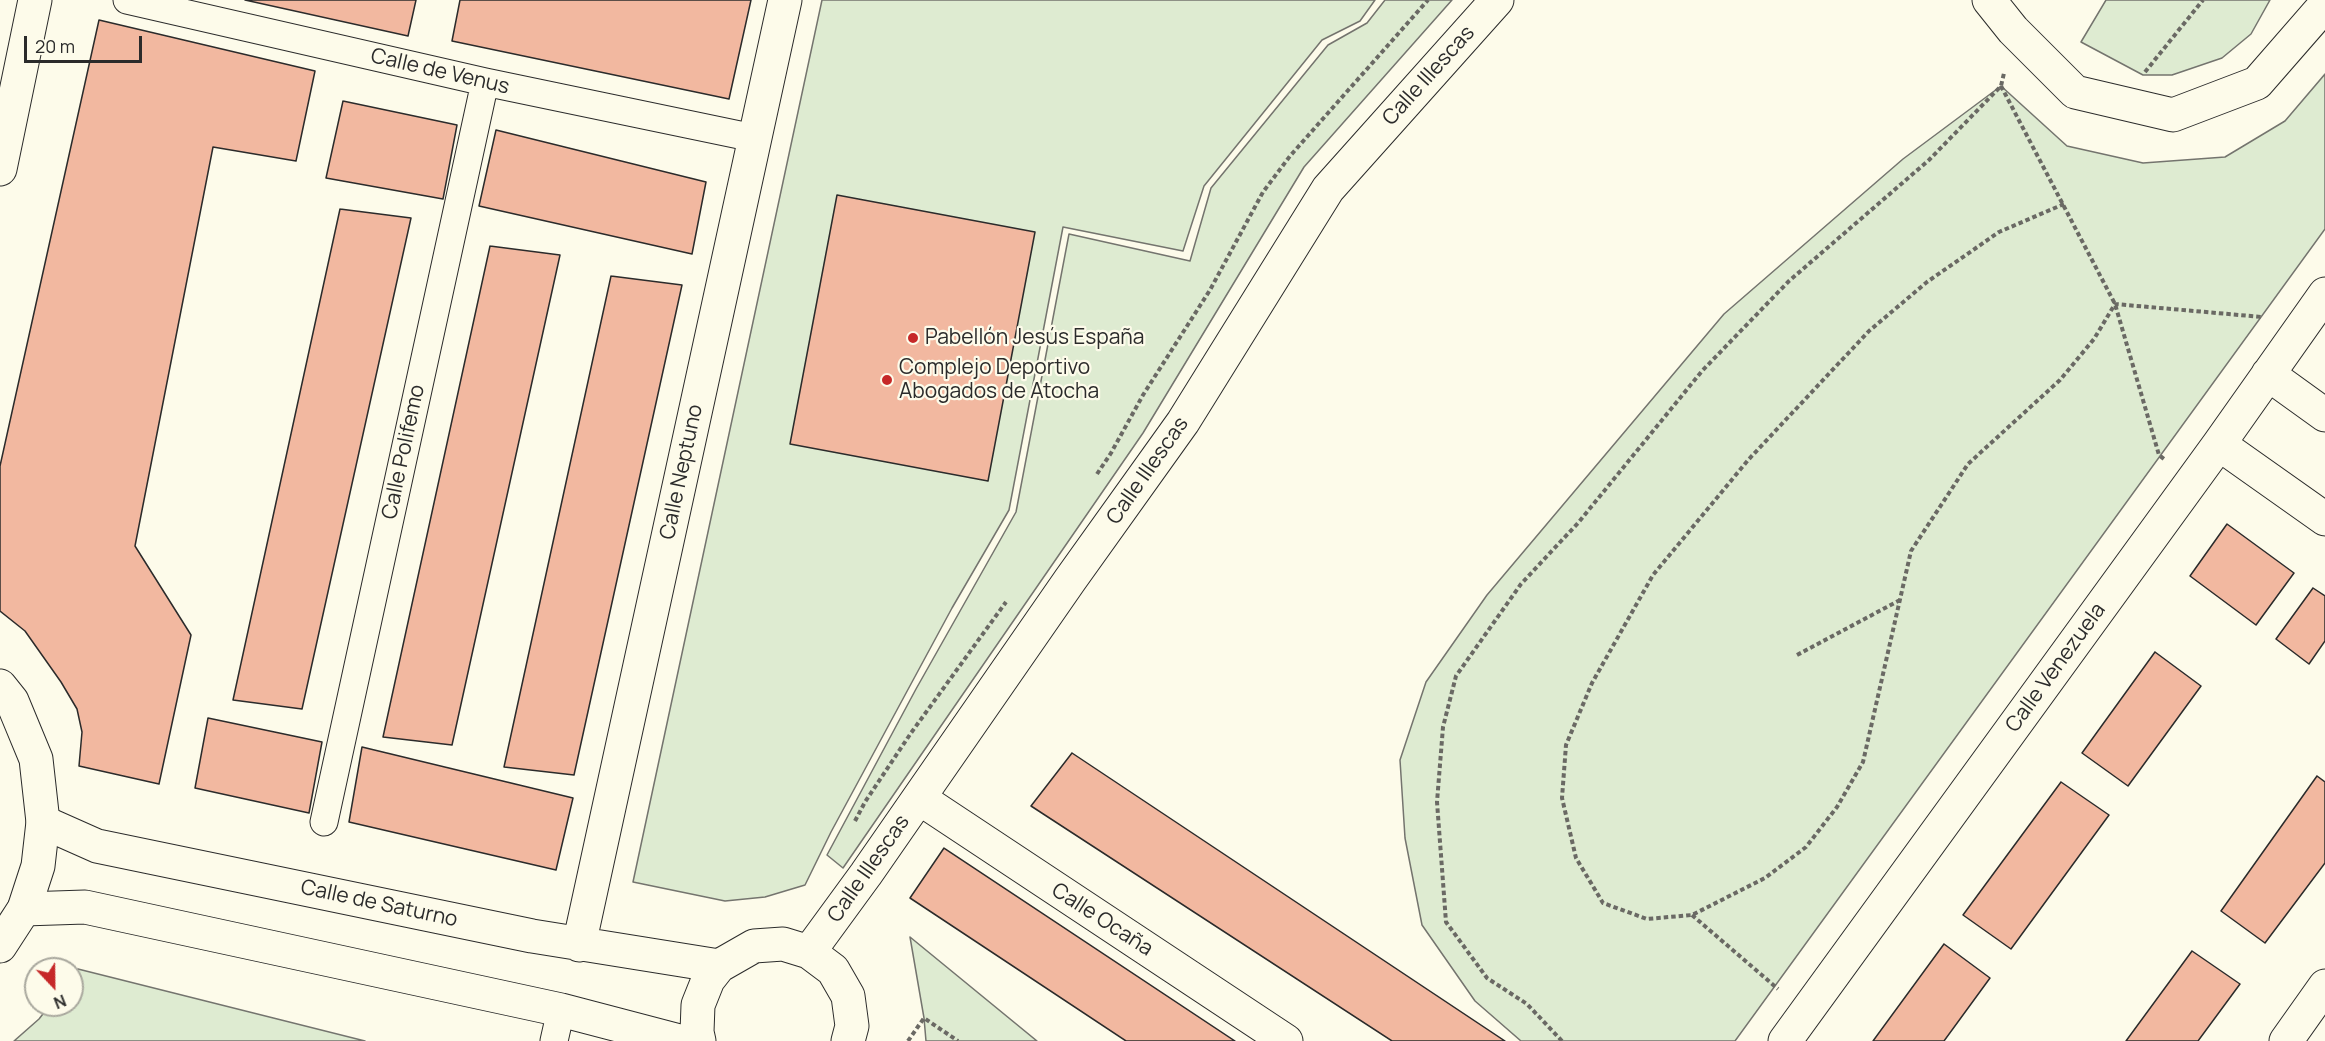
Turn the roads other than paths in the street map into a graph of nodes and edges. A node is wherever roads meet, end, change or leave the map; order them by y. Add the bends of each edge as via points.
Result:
1 (35, 0) edge
2 (127, 0) edge
3 (785, 0) edge
4 (1497, 0) edge
5 (1989, 0) edge
6 (2325, 5) edge
7 (485, 82) junction
8 (754, 138) junction
9 (0, 169) edge
10 (2325, 294) edge
11 (2268, 374) junction
12 (2325, 415) edge
13 (2219, 444) junction
14 (2325, 519) edge
15 (0, 686) edge
16 (919, 798) junction
17 (43, 822) junction
18 (324, 822) dead end
19 (24, 909) junction
20 (579, 945) junction
21 (0, 946) edge
22 (809, 952) junction
23 (719, 966) junction
24 (2325, 986) edge
25 (558, 1025) edge
26 (679, 1041) edge
27 (699, 1041) edge
28 (848, 1041) edge
29 (1286, 1041) edge
30 (1785, 1041) edge
31 (2286, 1041) edge

1 - 9 street
2 - 7 street, Calle de Venus
3 - 8 street, Calle Neptuno
4 - 16 street, Calle Illescas via 1328,189 1183,422
5 - 6 street via 2075,92 2173,116 2257,83
7 - 8 street, Calle de Venus
7 - 18 street, Calle Polifemo
8 - 20 street, Calle Neptuno
10 - 11 street, Calle Venezuela
11 - 12 street
11 - 13 street, Calle Venezuela
13 - 14 street
13 - 30 street, Calle Venezuela
15 - 17 street via 12,701 36,759
16 - 22 street, Calle Illescas
16 - 29 street, Calle Ocaña
17 - 19 street via 38,866
17 - 20 street, Calle de Saturno via 97,846
19 - 21 street
19 - 25 street via 86,907
20 - 23 street, Calle de Saturno
22 - 23 street via 783,944 754,946
22 - 28 street via 833,970 848,996 852,1026
23 - 27 street via 708,980 698,1005
24 - 31 street
25 - 26 street

